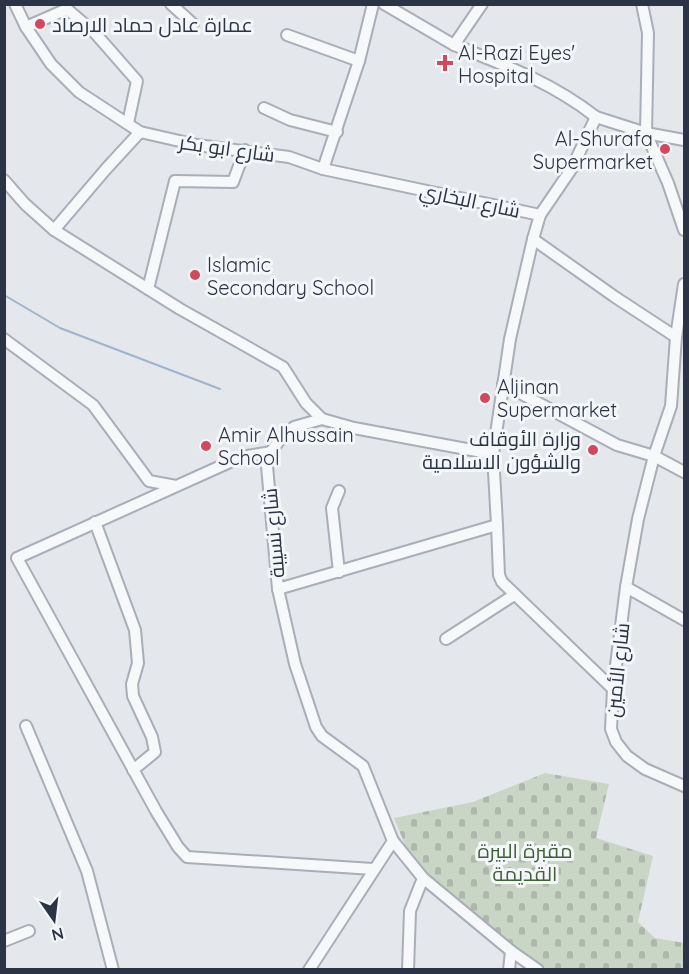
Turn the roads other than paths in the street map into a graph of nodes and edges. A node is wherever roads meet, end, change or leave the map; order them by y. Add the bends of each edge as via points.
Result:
1 (15, 4) edge
2 (171, 4) edge
3 (373, 4) edge
4 (384, 4) edge
5 (482, 4) edge
6 (642, 4) edge
7 (192, 24) dead end
8 (27, 27) junction
9 (287, 35) dead end
10 (454, 45) junction
11 (359, 61) junction
12 (264, 108) dead end
13 (596, 117) junction
14 (128, 123) junction
15 (140, 132) junction
16 (337, 132) junction
17 (646, 133) junction
18 (684, 140) edge
19 (245, 150) junction
20 (323, 169) junction
21 (4, 180) edge
22 (540, 215) junction
23 (54, 230) junction
24 (684, 230) edge
25 (532, 239) junction
26 (684, 284) edge
27 (148, 289) junction
28 (676, 337) junction
29 (4, 339) edge
30 (503, 384) junction
31 (322, 419) junction
32 (272, 452) junction
33 (493, 454) junction
34 (654, 456) junction
35 (684, 472) edge
36 (176, 486) junction
37 (339, 491) dead end
38 (95, 522) junction
39 (497, 525) junction
40 (339, 572) junction
41 (626, 586) junction
42 (278, 589) junction
43 (514, 595) junction
44 (684, 620) edge
45 (446, 639) dead end
46 (613, 689) junction
47 (26, 726) dead end
48 (133, 770) junction
49 (684, 786) edge
50 (393, 841) junction
51 (373, 869) junction
52 (423, 878) junction
53 (28, 931) dead end
54 (4, 940) edge
55 (511, 951) junction
56 (113, 969) edge
57 (309, 969) edge
58 (408, 969) edge
59 (509, 969) edge
60 (538, 969) edge

1 - 8 street, شارع ابو بكر
2 - 7 street
3 - 11 street
4 - 10 street
5 - 10 street
6 - 17 street via 648,33
8 - 14 street, شارع ابو بكر via 51,64 79,92
8 - 14 street via 67,9 95,33 137,81
9 - 11 street
10 - 13 street via 535,78 574,99
11 - 16 street
12 - 16 street via 290,120
13 - 17 street
13 - 22 street, شارع البخاري via 572,168
14 - 15 street, شارع ابو بكر
15 - 19 street, شارع ابو بكر via 197,145
15 - 23 street
16 - 20 street
17 - 18 street
17 - 24 street
19 - 20 street, شارع ابو بكر via 289,157
19 - 27 street via 233,182 175,181
20 - 22 street, شارع البخاري
21 - 23 street
22 - 25 street
23 - 27 street
25 - 28 street
25 - 30 street
26 - 28 street
27 - 31 street via 284,368 306,403
28 - 34 street via 671,406
29 - 36 street via 93,405 149,481
30 - 33 street
30 - 34 street via 616,445
31 - 32 street via 294,427
31 - 33 street
32 - 36 street via 241,457
32 - 42 street, شارع نسيبة via 267,466
33 - 39 street
34 - 35 street
34 - 41 street, شارع الأمين
36 - 38 street
37 - 40 street via 332,508
38 - 48 street via 135,630 138,663 133,696 155,752
38 - 48 street via 17,558
39 - 40 street, شارع نسيبة
39 - 43 street via 499,575
40 - 42 street, شارع نسيبة
41 - 44 street, شارع الأمين
41 - 46 street, شارع الأمين
42 - 50 street via 295,664 316,727 322,736 363,766
43 - 45 street
43 - 46 street
46 - 49 street, شارع الأمين via 611,729 616,742 645,769
47 - 56 street via 87,872
48 - 51 street via 188,858
50 - 51 street
50 - 52 street
51 - 57 street
52 - 55 street
52 - 58 street via 410,911
53 - 54 street
55 - 59 street
55 - 60 street

